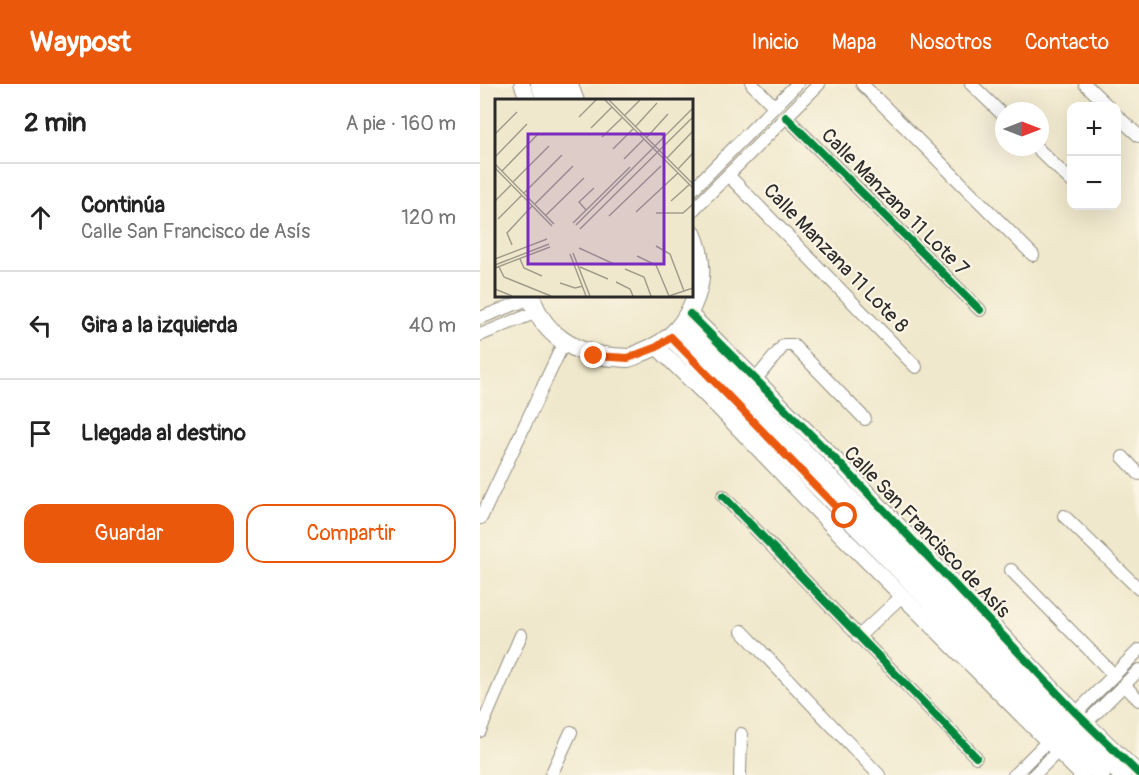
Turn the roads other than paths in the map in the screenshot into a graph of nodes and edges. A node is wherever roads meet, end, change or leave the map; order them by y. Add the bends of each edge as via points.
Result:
1 (522, 84) edge
2 (540, 84) edge
3 (556, 84) edge
4 (570, 84) edge
5 (752, 84) edge
6 (796, 84) edge
7 (819, 84) edge
8 (862, 84) edge
9 (971, 84) edge
10 (1085, 84) edge
11 (528, 99) edge
12 (546, 99) edge
13 (562, 99) edge
14 (576, 99) edge
15 (1104, 102) edge
16 (774, 106) junction
17 (995, 107) edge
18 (786, 117) junction
19 (1121, 120) edge
20 (1139, 136) edge
21 (1045, 156) edge
22 (728, 175) junction
23 (1067, 178) edge
24 (693, 189) edge
25 (693, 210) edge
26 (693, 235) edge
27 (1033, 255) dead end
28 (693, 295) edge
29 (692, 297) edge
30 (533, 302) edge
31 (980, 310) dead end
32 (480, 318) edge
33 (674, 331) junction
34 (480, 335) edge
35 (564, 342) junction
36 (916, 367) dead end
37 (754, 380) junction
38 (865, 419) dead end
39 (1123, 457) dead end
40 (1139, 474) edge
41 (723, 496) dead end
42 (1064, 516) dead end
43 (481, 518) edge
44 (1011, 570) dead end
45 (1139, 589) edge
46 (902, 596) junction
47 (742, 631) dead end
48 (521, 635) dead end
49 (858, 637) junction
50 (1139, 650) edge
51 (1139, 670) edge
52 (1114, 675) junction
53 (1124, 685) junction
54 (1139, 700) edge
55 (480, 731) edge
56 (570, 732) dead end
57 (1067, 732) junction
58 (741, 734) dead end
59 (976, 757) dead end
60 (1139, 774) edge
61 (551, 775) edge
62 (740, 775) edge
63 (879, 775) edge
64 (1014, 775) edge
65 (1034, 775) edge
66 (1082, 775) edge
67 (1101, 775) edge
68 (1122, 775) edge

1 - 11 street
2 - 12 main road
3 - 13 main road
4 - 14 street
5 - 16 street
6 - 16 street
7 - 18 street
8 - 27 street
9 - 17 street
10 - 15 street
16 - 24 street
18 - 22 street
18 - 31 street, Calle Manzana 11 Lote 7
19 - 20 street
21 - 23 street
22 - 25 street
22 - 36 street, Calle Manzana 11 Lote 8
26 - 28 main road via 699,249 700,282
29 - 33 main road
30 - 32 street
30 - 34 street
30 - 35 main road via 549,329
33 - 35 main road via 628,358 594,356
33 - 37 street, Calle San Francisco de Asís
33 - 46 street, Calle San Francisco de Asís via 723,412
33 - 57 main road, Calle San Francisco de Asís
35 - 43 street
37 - 38 street via 784,345 793,345
37 - 57 street, Calle San Francisco de Asís via 846,470
39 - 40 street
41 - 49 street
42 - 45 street
44 - 52 street
46 - 49 street
46 - 57 street, Calle San Francisco de Asís
47 - 63 street
48 - 55 street
49 - 59 street
50 - 52 street
51 - 53 street
52 - 57 street
53 - 54 street
53 - 57 street
56 - 61 street
57 - 60 street, Calle San Francisco de Asís
57 - 64 street
57 - 65 street
57 - 66 street, Calle San Francisco de Asís
57 - 67 main road, Calle San Francisco de Asís
57 - 68 main road, Calle San Francisco de Asís
58 - 62 street

